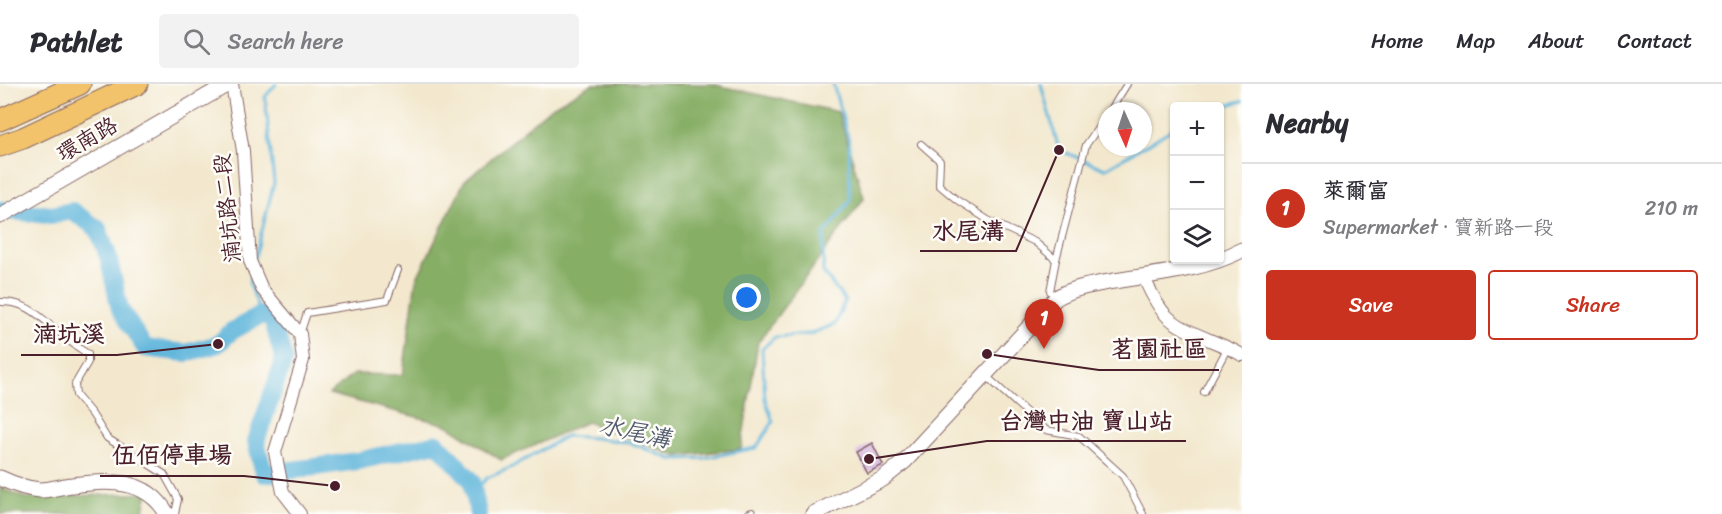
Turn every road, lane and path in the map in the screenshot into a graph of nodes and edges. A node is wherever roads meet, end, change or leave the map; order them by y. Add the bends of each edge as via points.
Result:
1 (80, 84) edge
2 (137, 84) edge
3 (230, 84) edge
4 (1127, 84) edge
5 (1116, 102) edge
6 (0, 120) edge
7 (1098, 128) edge
8 (921, 144) dead end
9 (0, 146) edge
10 (0, 216) edge
11 (1242, 250) edge
12 (1056, 260) junction
13 (398, 270) dead end
14 (1143, 276) junction
15 (1056, 298) junction
16 (0, 302) edge
17 (300, 334) junction
18 (1228, 347) junction
19 (1242, 355) edge
20 (984, 375) junction
21 (1204, 392) dead end
22 (0, 478) edge
23 (166, 514) edge
24 (175, 514) edge
25 (300, 514) edge
26 (747, 514) edge
27 (753, 514) edge
28 (813, 514) edge
29 (1143, 514) edge

1 - 6 highway
2 - 9 highway
3 - 10 street, 環南路
3 - 17 street, 湳坑路二段 via 243,151 250,261 262,289
4 - 5 lane
7 - 12 lane via 1086,145
8 - 12 lane via 940,161 939,185 988,220 1035,242
11 - 14 street via 1203,265
12 - 15 lane via 1050,291
13 - 17 lane via 387,300 307,313
14 - 15 street via 1077,288
14 - 18 street via 1164,313 1179,325
15 - 20 street
16 - 24 lane via 32,309 88,354 88,362 75,384 76,394 107,438 164,474 177,499
17 - 25 street via 303,360 275,452 283,492
18 - 19 street
18 - 21 lane
20 - 28 street via 897,467 873,485
20 - 29 lane via 1046,430 1079,436 1123,476
22 - 23 street via 40,490 110,482 144,489
26 - 27 lane

